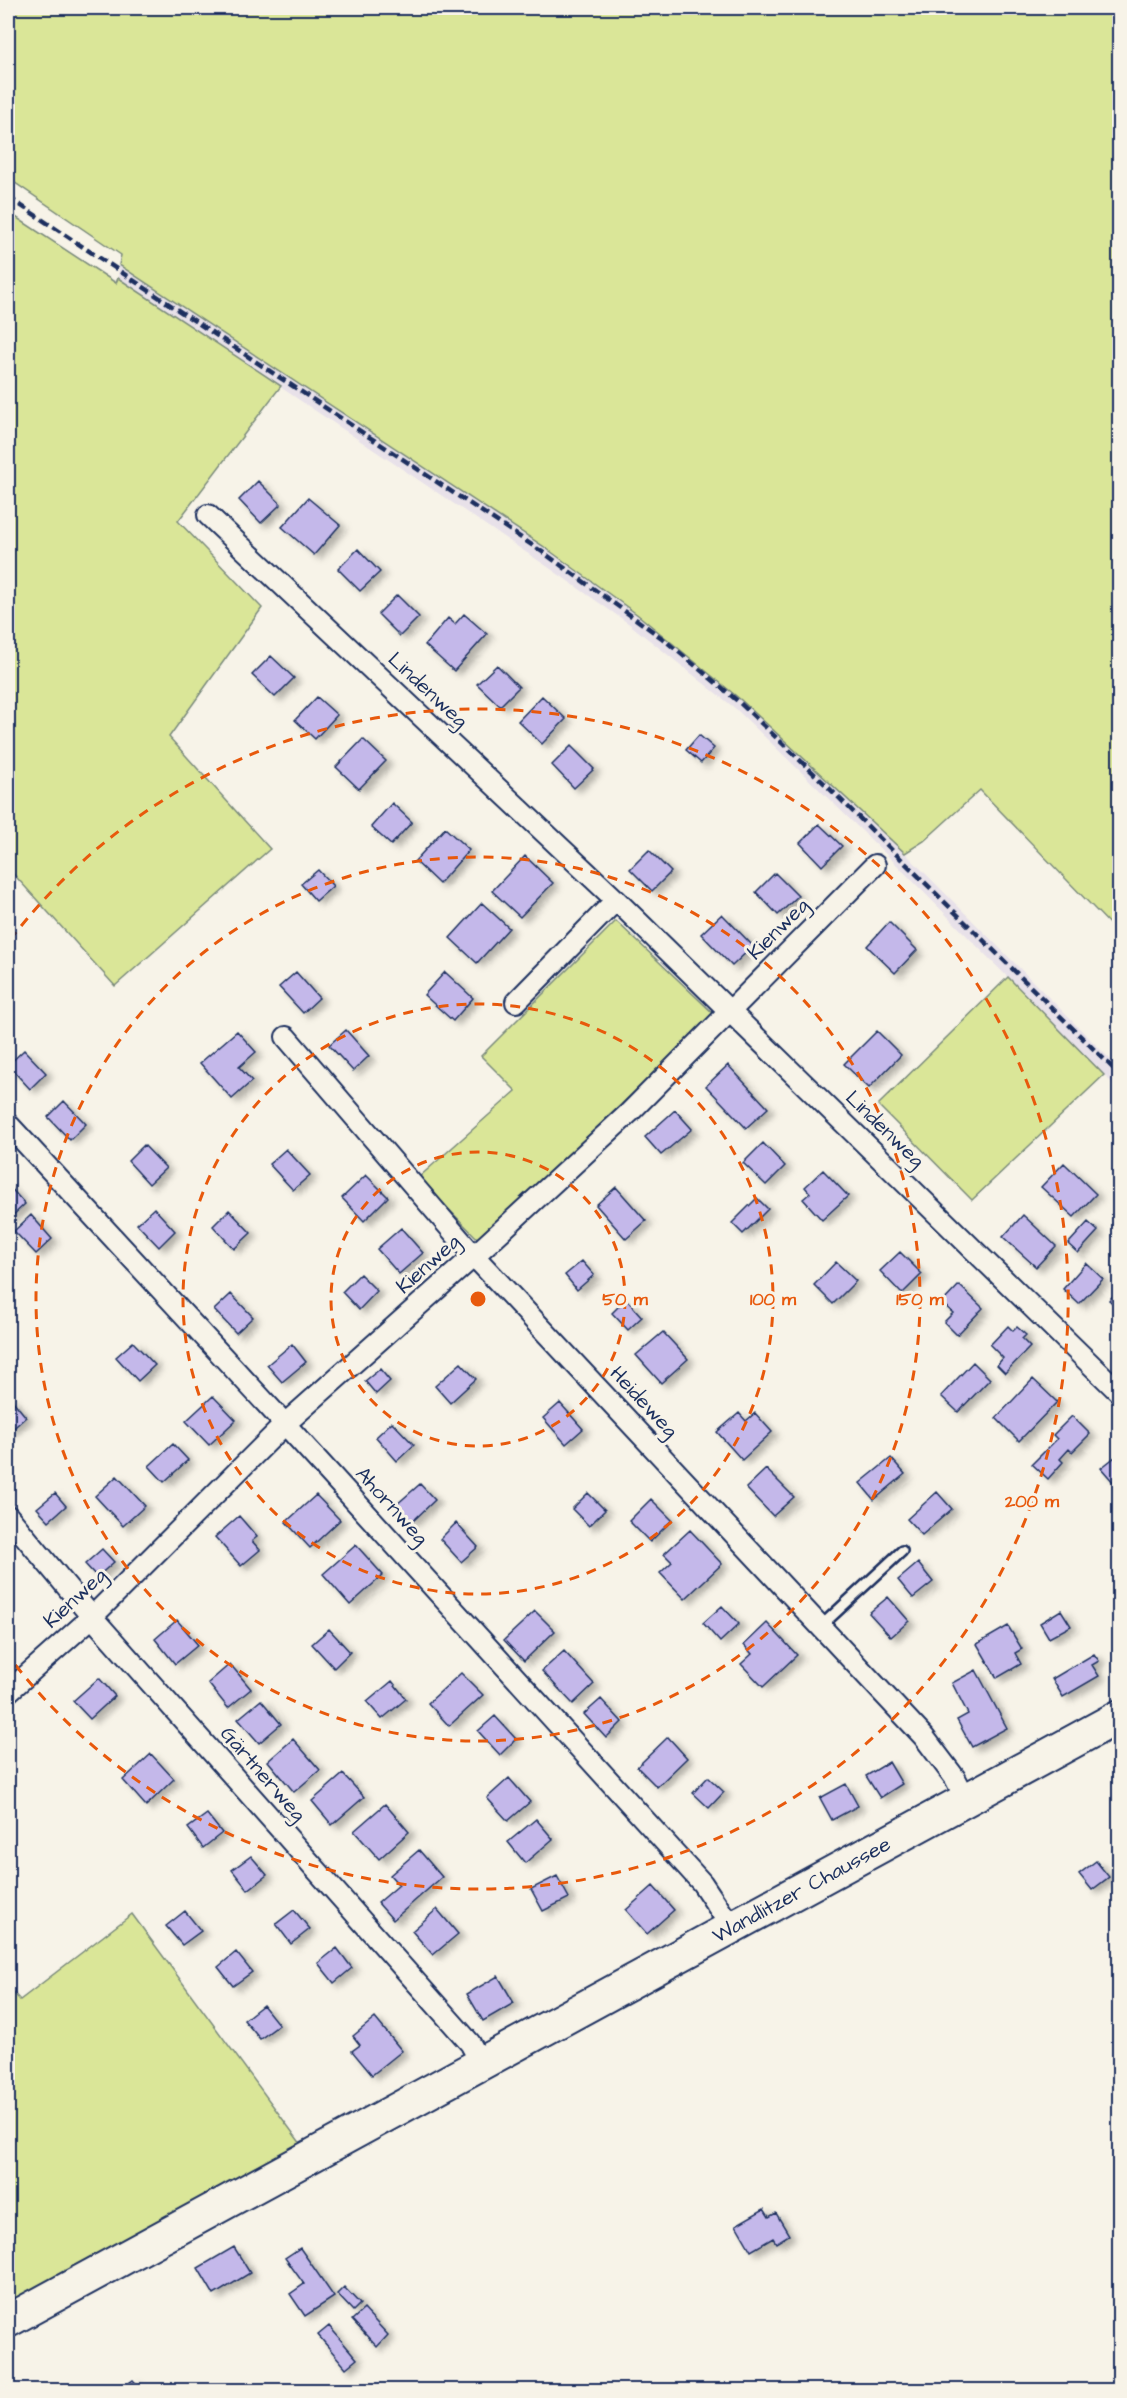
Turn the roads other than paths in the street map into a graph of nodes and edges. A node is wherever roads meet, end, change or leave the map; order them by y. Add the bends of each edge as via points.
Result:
1 (208, 515) dead end
2 (875, 865) dead end
3 (616, 900) junction
4 (516, 1002) dead end
5 (730, 1011) junction
6 (286, 1037) dead end
7 (8, 1124) edge
8 (474, 1256) junction
9 (1119, 1394) edge
10 (285, 1424) junction
11 (8, 1516) edge
12 (902, 1551) dead end
13 (92, 1617) junction
14 (820, 1626) junction
15 (8, 1692) edge
16 (1119, 1716) edge
17 (966, 1799) junction
18 (732, 1928) junction
19 (482, 2063) junction
20 (8, 2320) edge

1 - 3 street, Lindenweg
2 - 5 street, Kienweg
3 - 4 street
3 - 5 street, Lindenweg
5 - 8 street, Kienweg via 629,1113
5 - 9 street, Lindenweg
6 - 8 street, Heideweg
7 - 10 street, Ahornweg
8 - 10 street, Kienweg
8 - 14 street, Heideweg
10 - 13 street, Kienweg
10 - 18 street, Ahornweg via 702,1883
11 - 13 street, Gärtnerweg
12 - 14 lane
13 - 15 street, Kienweg
13 - 19 street, Gärtnerweg via 470,2043
14 - 17 street, Heideweg via 924,1737
16 - 17 main road, Wandlitzer Chaussee
17 - 18 main road, Wandlitzer Chaussee
18 - 19 main road, Wandlitzer Chaussee
19 - 20 main road, Wandlitzer Chaussee

